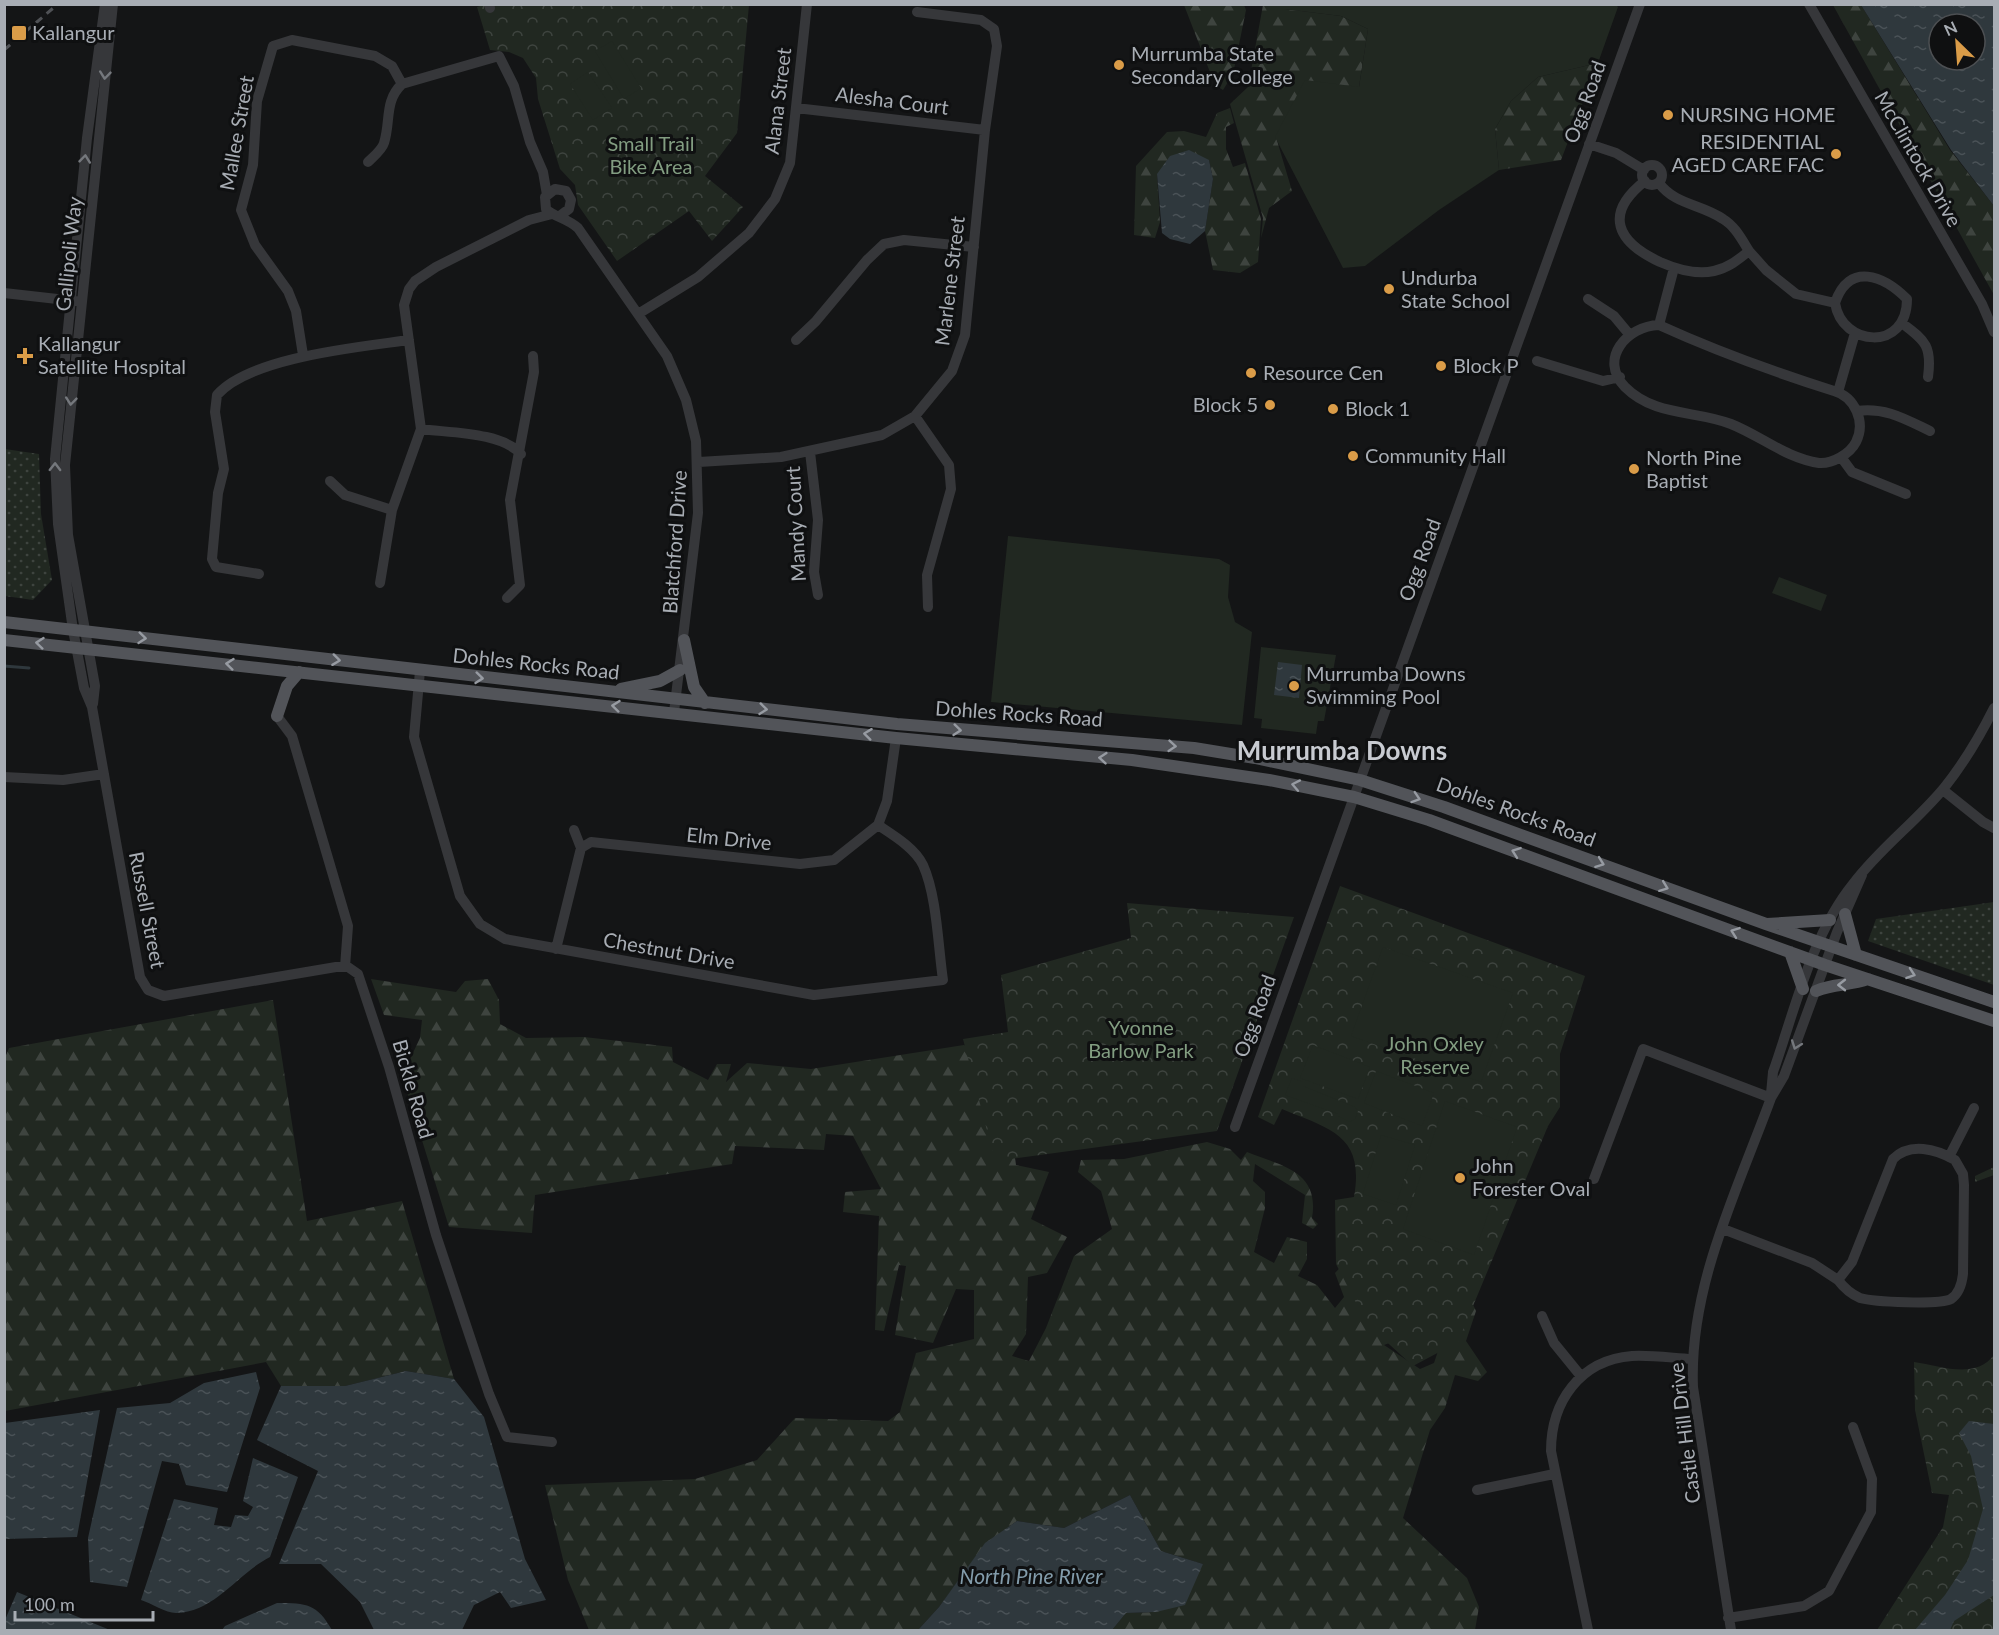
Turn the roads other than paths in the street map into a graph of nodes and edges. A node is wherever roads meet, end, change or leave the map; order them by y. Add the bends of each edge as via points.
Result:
1 (105, 4) edge
2 (113, 4) edge
3 (807, 4) edge
4 (1640, 4) edge
5 (1809, 4) edge
6 (917, 12) dead end
7 (402, 84) junction
8 (796, 108) junction
9 (985, 130) junction
10 (1589, 144) junction
11 (368, 162) dead end
12 (543, 172) junction
13 (1645, 176) junction
14 (1659, 183) junction
15 (558, 188) junction
16 (546, 198) junction
17 (571, 207) junction
18 (556, 214) junction
19 (529, 220) junction
20 (578, 228) junction
21 (974, 247) junction
22 (1749, 252) junction
23 (1674, 268) junction
24 (4, 293) edge
25 (1588, 298) dead end
26 (76, 301) junction
27 (1835, 303) junction
28 (638, 314) junction
29 (1903, 324) junction
30 (1659, 325) junction
31 (1995, 332) edge
32 (1856, 333) junction
33 (1629, 334) junction
34 (796, 339) dead end
35 (409, 340) junction
36 (303, 355) junction
37 (533, 356) dead end
38 (1537, 361) dead end
39 (1620, 377) junction
40 (1928, 377) dead end
41 (1838, 392) junction
42 (1857, 411) junction
43 (915, 416) junction
44 (422, 429) junction
45 (1930, 431) dead end
46 (810, 452) junction
47 (521, 454) junction
48 (1841, 457) junction
49 (699, 462) junction
50 (330, 481) dead end
51 (1906, 494) dead end
52 (392, 510) junction
53 (259, 574) dead end
54 (380, 583) dead end
55 (818, 595) dead end
56 (507, 597) dead end
57 (928, 607) dead end
58 (4, 622) edge
59 (79, 630) junction
60 (4, 640) edge
61 (684, 640) junction
62 (82, 648) junction
63 (680, 670) junction
64 (420, 671) junction
65 (299, 672) junction
66 (419, 685) junction
67 (606, 692) junction
68 (705, 703) junction
69 (675, 706) junction
70 (1995, 708) edge
71 (277, 716) joint
72 (896, 738) junction
73 (104, 774) junction
74 (4, 777) edge
75 (1360, 780) junction
76 (1943, 789) junction
77 (1354, 797) junction
78 (878, 825) junction
79 (1995, 828) edge
80 (574, 830) dead end
81 (581, 848) junction
82 (1862, 875) junction
83 (1845, 914) junction
84 (1830, 920) junction
85 (1766, 924) junction
86 (1826, 945) junction
87 (556, 949) junction
88 (1790, 952) junction
89 (1856, 955) junction
90 (1819, 962) junction
91 (345, 967) junction
92 (1868, 979) junction
93 (1803, 989) junction
94 (1816, 991) junction
95 (1995, 1002) edge
96 (1995, 1021) edge
97 (1771, 1098) junction
98 (1974, 1108) dead end
99 (1235, 1127) dead end
100 (1949, 1157) junction
101 (1594, 1179) dead end
102 (1723, 1229) junction
103 (1838, 1280) junction
104 (1542, 1316) dead end
105 (1692, 1359) junction
106 (1580, 1375) junction
107 (1853, 1427) dead end
108 (552, 1442) dead end
109 (1554, 1474) junction
110 (1477, 1490) dead end
111 (1728, 1618) junction
112 (1585, 1630) edge
113 (1731, 1630) edge

26 -> 1 street, Gallipoli Way via 90,108
2 -> 26 street, Gallipoli Way
3 - 8 street, Alana Street
4 - 10 street, Ogg Road
5 - 31 street, McClintock Drive
6 - 9 street, Marlene Street via 981,20 994,29 997,46
7 - 11 street via 387,108 384,145
7 - 12 street via 499,56 514,86
7 - 36 street, Mallee Street via 392,66 375,56 292,40 273,46 268,58 257,101 253,165 241,210 255,245 288,291 296,311
8 - 9 street, Alesha Court
8 - 28 street, Alana Street via 790,163 775,199 748,233 705,270
9 - 21 street, Marlene Street
10 - 13 street via 1616,153
10 - 75 street, Ogg Road
12 - 15 street
12 - 16 street
13 - 14 street via 1652,185
13 - 14 street via 1652,165 1660,169
13 - 23 street via 1624,202 1621,230 1636,250
14 - 22 street via 1676,199 1724,219
15 - 16 street
15 - 17 street, Blatchford Drive via 570,195
16 - 18 street
16 - 19 street
17 - 18 street
17 - 20 street, Blatchford Drive
18 - 19 street
18 - 20 street, Blatchford Drive
19 - 35 street via 416,281 404,305
20 - 28 street, Blatchford Drive
21 - 34 street via 904,240 884,244
21 - 43 street, Marlene Street via 960,355 952,371
22 - 23 street via 1727,267 1711,272
22 - 27 street via 1796,294
23 - 30 street
24 - 26 street
25 - 33 street via 1614,316
26 - 59 street, Gallipoli Way via 65,500
27 - 29 street via 1848,282 1880,277 1907,299
27 - 32 street via 1844,326
28 - 49 street, Blatchford Drive via 658,341 680,384
29 - 32 street via 1889,335
29 - 40 street via 1924,339 1931,358
30 - 33 street
30 - 41 street via 1754,365
32 - 41 street
33 - 39 street via 1617,353
35 - 36 street
35 - 44 street
36 - 53 street via 232,382 218,395 215,412 224,469 212,559 216,567
37 - 47 street
38 - 39 street via 1603,381
39 - 48 street via 1624,386 1638,396 1671,412 1731,424 1803,459 1821,463
41 - 42 street via 1852,401
42 - 45 street via 1895,413
42 - 48 street via 1861,428 1856,443
43 - 46 street, Marlene Street via 882,435
43 - 57 street via 949,465 951,489 927,576
44 - 47 street via 499,440
44 - 52 street
46 - 49 street, Marlene Street
46 - 55 street, Mandy Court via 818,520 814,572
47 - 56 street via 510,500 520,585
48 - 51 street via 1852,472
49 - 61 street, Blatchford Drive via 698,513
50 - 52 street via 345,495
52 - 54 street
58 - 59 main road, Dohles Rocks Road
59 - 62 street, Gallipoli Way
59 -> 64 main road, Dohles Rocks Road
62 -> 60 main road, Dohles Rocks Road
61 - 63 street, Blatchford Drive
61 - 68 main road via 694,687
65 -> 62 main road, Dohles Rocks Road
62 - 73 street, Russell Street via 84,687 92,707
63 - 67 main road via 660,681
63 - 69 street, Blatchford Drive
64 - 66 street, Chestnut Drive
64 -> 67 main road, Dohles Rocks Road
65 - 66 main road, Dohles Rocks Road
65 - 71 main road via 286,686
69 -> 66 main road, Dohles Rocks Road
66 - 87 street, Chestnut Drive via 414,737 460,896 480,924 505,939
67 - 69 main road, Dohles Rocks Road
68 - 69 main road, Dohles Rocks Road
68 -> 75 main road, Dohles Rocks Road via 979,732 1194,748
72 -> 69 main road, Dohles Rocks Road
70 - 76 street via 1972,751
71 - 91 street via 292,736 347,922
77 -> 72 main road, Dohles Rocks Road via 1205,769
72 - 78 street via 888,801
73 - 74 street via 63,780
73 - 91 street, Russell Street via 136,962 148,990 169,996
75 - 77 street, Ogg Road
75 -> 85 main road, Dohles Rocks Road
76 - 79 street
76 - 82 street via 1883,848
88 -> 77 main road, Dohles Rocks Road
77 - 99 street, Ogg Road
78 - 81 street, Elm Drive via 834,860 800,864 591,842
78 - 87 street, Chestnut Drive via 902,841 923,863 943,980 814,994
80 - 81 street
81 - 87 street
82 - 83 street
82 - 84 street via 1854,881
83 - 86 street
83 - 89 main road
84 - 85 main road
84 - 86 street
85 - 86 main road, Dohles Rocks Road
86 - 89 main road, Dohles Rocks Road
86 - 90 street
88 - 90 main road, Dohles Rocks Road
88 - 93 main road
89 -> 95 main road, Dohles Rocks Road
90 - 92 main road, Dohles Rocks Road
90 - 93 street, Castle Hill Drive
90 - 94 street, Castle Hill Drive
91 - 108 street, Bickle Road via 358,975 365,990 436,1235 507,1437
92 -> 94 main road
92 - 96 main road, Dohles Rocks Road
93 - 97 street, Castle Hill Drive via 1773,1072
94 -> 97 street, Castle Hill Drive via 1784,1076
97 - 101 street via 1643,1049
97 - 102 street, Castle Hill Drive
98 - 100 street
100 - 103 street via 1917,1148 1893,1159 1852,1262
100 - 103 street via 1960,1166 1964,1185 1963,1274 1962,1286 1956,1294 1934,1302 1866,1299 1849,1292
102 - 103 street via 1812,1263
102 - 105 street, Castle Hill Drive via 1701,1295
104 - 106 street via 1554,1343
105 - 106 street via 1618,1358
105 - 111 street, Castle Hill Drive
106 - 109 street via 1557,1409 1551,1429
107 - 111 street via 1872,1479 1871,1512 1828,1592 1804,1606
109 - 110 street
109 - 112 street
111 - 113 street, Castle Hill Drive

